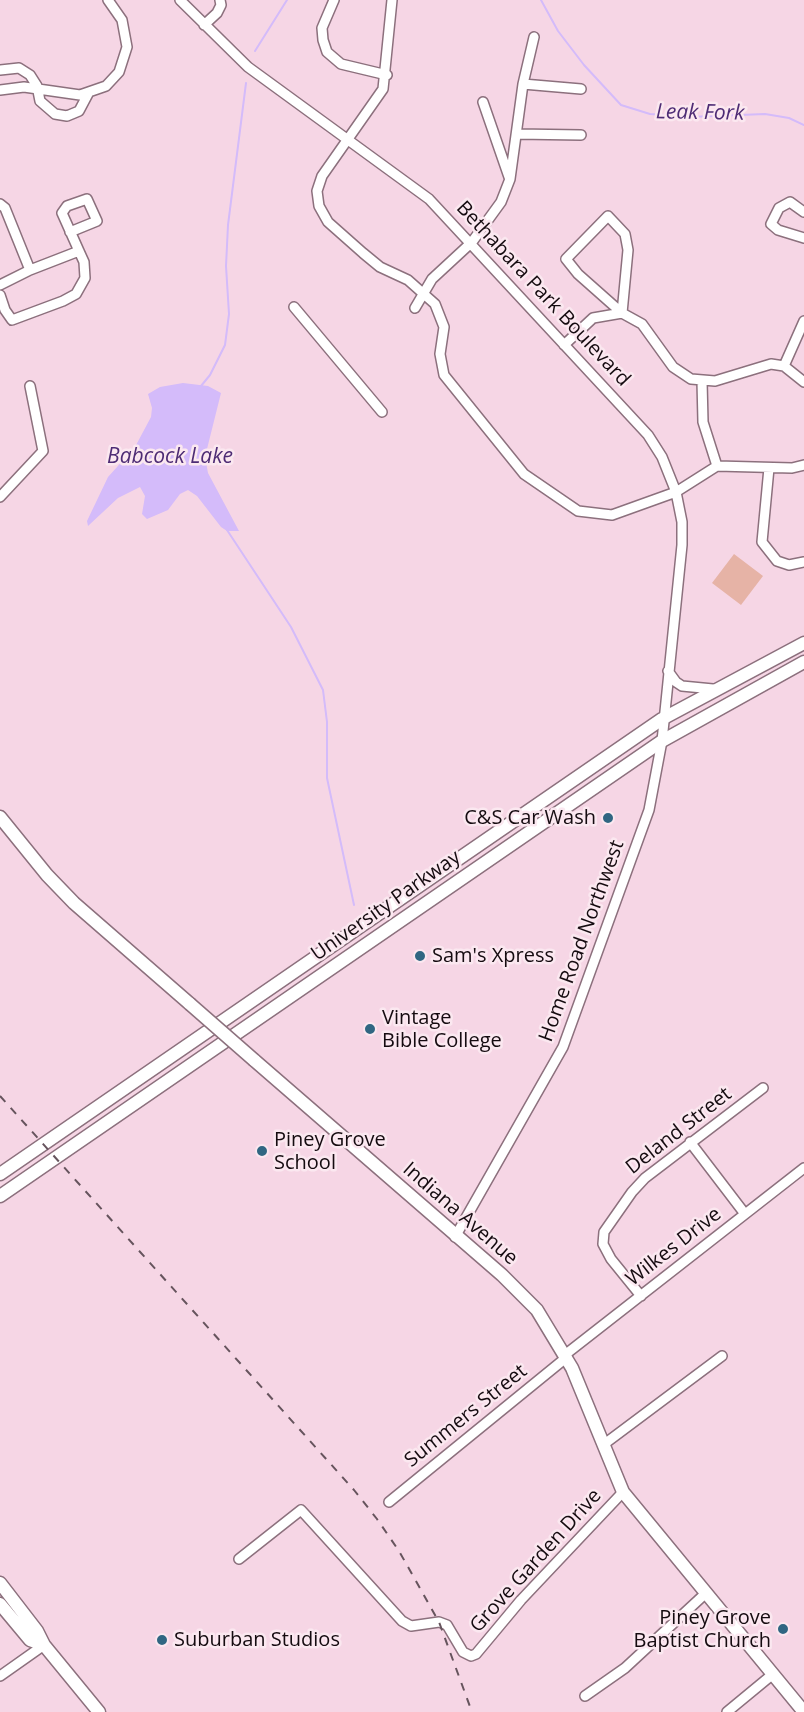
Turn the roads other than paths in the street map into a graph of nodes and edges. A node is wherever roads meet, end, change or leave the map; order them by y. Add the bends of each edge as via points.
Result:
1 (108, 0) edge
2 (180, 0) edge
3 (220, 0) edge
4 (334, 0) edge
5 (392, 0) edge
6 (204, 25) junction
7 (534, 37) dead end
8 (0, 70) edge
9 (387, 75) junction
10 (523, 84) junction
11 (37, 88) junction
12 (581, 89) dead end
13 (0, 90) edge
14 (88, 94) junction
15 (483, 102) dead end
16 (516, 134) junction
17 (581, 135) dead end
18 (347, 140) junction
19 (510, 179) junction
20 (0, 204) edge
21 (804, 212) edge
22 (70, 232) dead end
23 (804, 238) edge
24 (472, 242) junction
25 (79, 251) junction
26 (30, 270) junction
27 (0, 285) edge
28 (423, 294) junction
29 (0, 295) edge
30 (294, 307) dead end
31 (415, 308) dead end
32 (622, 313) junction
33 (804, 321) edge
34 (564, 345) junction
35 (784, 366) junction
36 (702, 381) junction
37 (804, 382) edge
38 (30, 386) dead end
39 (382, 412) dead end
40 (804, 465) edge
41 (717, 466) junction
42 (769, 468) junction
43 (676, 492) junction
44 (0, 497) edge
45 (804, 562) edge
46 (804, 643) edge
47 (804, 662) edge
48 (668, 670) junction
49 (719, 688) junction
50 (662, 719) junction
51 (662, 741) junction
52 (0, 817) edge
53 (763, 1088) dead end
54 (690, 1143) junction
55 (804, 1168) edge
56 (0, 1174) edge
57 (0, 1196) edge
58 (745, 1214) junction
59 (455, 1237) junction
60 (640, 1296) junction
61 (566, 1355) junction
62 (722, 1356) dead end
63 (603, 1445) junction
64 (622, 1492) junction
65 (389, 1502) dead end
66 (239, 1559) dead end
67 (0, 1583) edge
68 (706, 1593) junction
69 (0, 1604) edge
70 (44, 1645) junction
71 (773, 1674) junction
72 (0, 1676) edge
73 (585, 1696) dead end
74 (99, 1712) edge
75 (727, 1712) edge
76 (804, 1712) edge

1 - 14 street via 125,29 126,56 113,80
2 - 6 street, Bethabara Park Boulevard
3 - 6 street via 217,14
4 - 9 street via 322,28 327,52 341,64
5 - 9 street
6 - 18 street, Bethabara Park Boulevard via 248,67
7 - 10 street
8 - 11 street via 12,67 25,71
9 - 18 street via 378,99
10 - 12 street
10 - 16 street
11 - 13 street
11 - 14 street
11 - 14 street via 44,107 60,116 79,111
15 - 19 street
16 - 17 street
16 - 19 street
18 - 24 street, Bethabara Park Boulevard via 429,199
18 - 28 street via 318,185 323,215 370,259 408,280
19 - 24 street via 498,207
20 - 26 street
21 - 23 street via 790,202 779,208 771,224
22 - 25 street
24 - 28 street via 438,272
24 - 34 street, Bethabara Park Boulevard
25 - 26 street
25 - 29 street via 85,278 76,294 12,320
26 - 27 street
28 - 31 street
28 - 43 street via 435,304 443,321 440,360 451,386 534,482 578,511 596,515 616,514
30 - 39 street
32 - 32 street via 628,250 625,234 608,216 566,259
32 - 34 street via 593,318
32 - 36 street via 642,324 673,367
33 - 35 street
34 - 43 street, Bethabara Park Boulevard via 648,435
35 - 36 street via 762,366 715,381
35 - 37 street
36 - 41 street via 703,422
38 - 44 street via 43,451
40 - 42 street
41 - 42 street
41 - 43 street
42 - 45 street via 762,542 777,561 789,565
43 - 48 street, Bethabara Park Boulevard via 682,545
46 - 49 main road, University Parkway
47 - 51 main road, University Parkway
48 - 49 street via 682,686
48 - 50 street, Bethabara Park Boulevard
49 - 50 main road, University Parkway
50 - 51 street, Home Road Northwest
50 - 56 main road, University Parkway
51 - 57 main road, University Parkway
51 - 59 street, Home Road Northwest via 649,810 563,1047
52 - 59 main road, Indiana Avenue, bridge via 74,903
53 - 54 street, Deland Street
54 - 58 street
54 - 60 street, Deland Street via 632,1192 604,1232 603,1244
55 - 58 street, Wilkes Drive
58 - 60 street, Wilkes Drive
59 - 61 main road, Indiana Avenue via 529,1300
60 - 61 street, Wilkes Drive
61 - 63 main road, Indiana Avenue
61 - 65 street, Summers Street
62 - 63 street
63 - 64 main road, Indiana Avenue
64 - 66 street, Grove Garden Drive via 521,1600 477,1654 471,1656 463,1652 447,1625 439,1622 411,1626 402,1621 301,1510
64 - 68 main road, Indiana Avenue
67 - 70 main road
68 - 71 main road, Indiana Avenue
68 - 73 street via 625,1668
69 - 70 main road via 30,1640
70 - 72 street
70 - 74 main road
71 - 75 street
71 - 76 main road, Indiana Avenue

